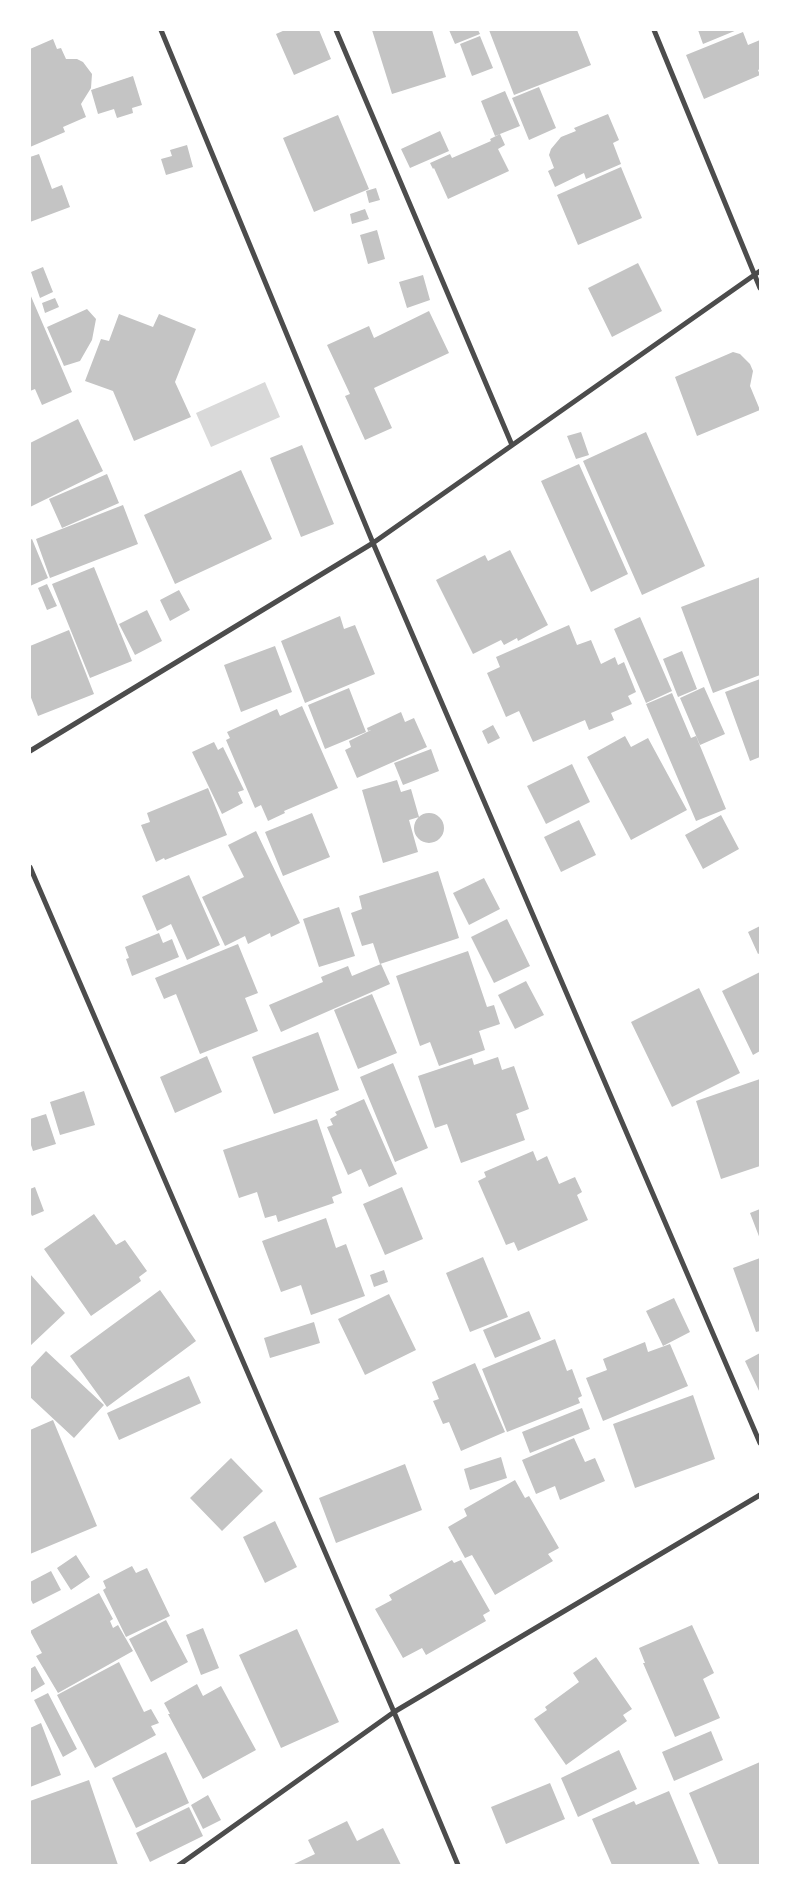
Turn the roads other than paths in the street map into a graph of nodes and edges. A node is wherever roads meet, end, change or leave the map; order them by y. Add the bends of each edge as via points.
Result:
1 (161, 30) edge
2 (336, 30) edge
3 (654, 30) edge
4 (760, 271) edge
5 (755, 274) junction
6 (760, 288) edge
7 (512, 445) junction
8 (373, 543) junction
9 (30, 751) edge
10 (30, 867) edge
11 (760, 1442) edge
12 (760, 1495) edge
13 (394, 1712) junction
14 (179, 1865) edge
15 (458, 1865) edge

1 - 8 street
2 - 7 street
3 - 5 street
4 - 5 street
5 - 6 street
5 - 7 street
7 - 8 street
8 - 9 street
8 - 11 street
10 - 13 street
12 - 13 street
13 - 14 street
13 - 15 street

